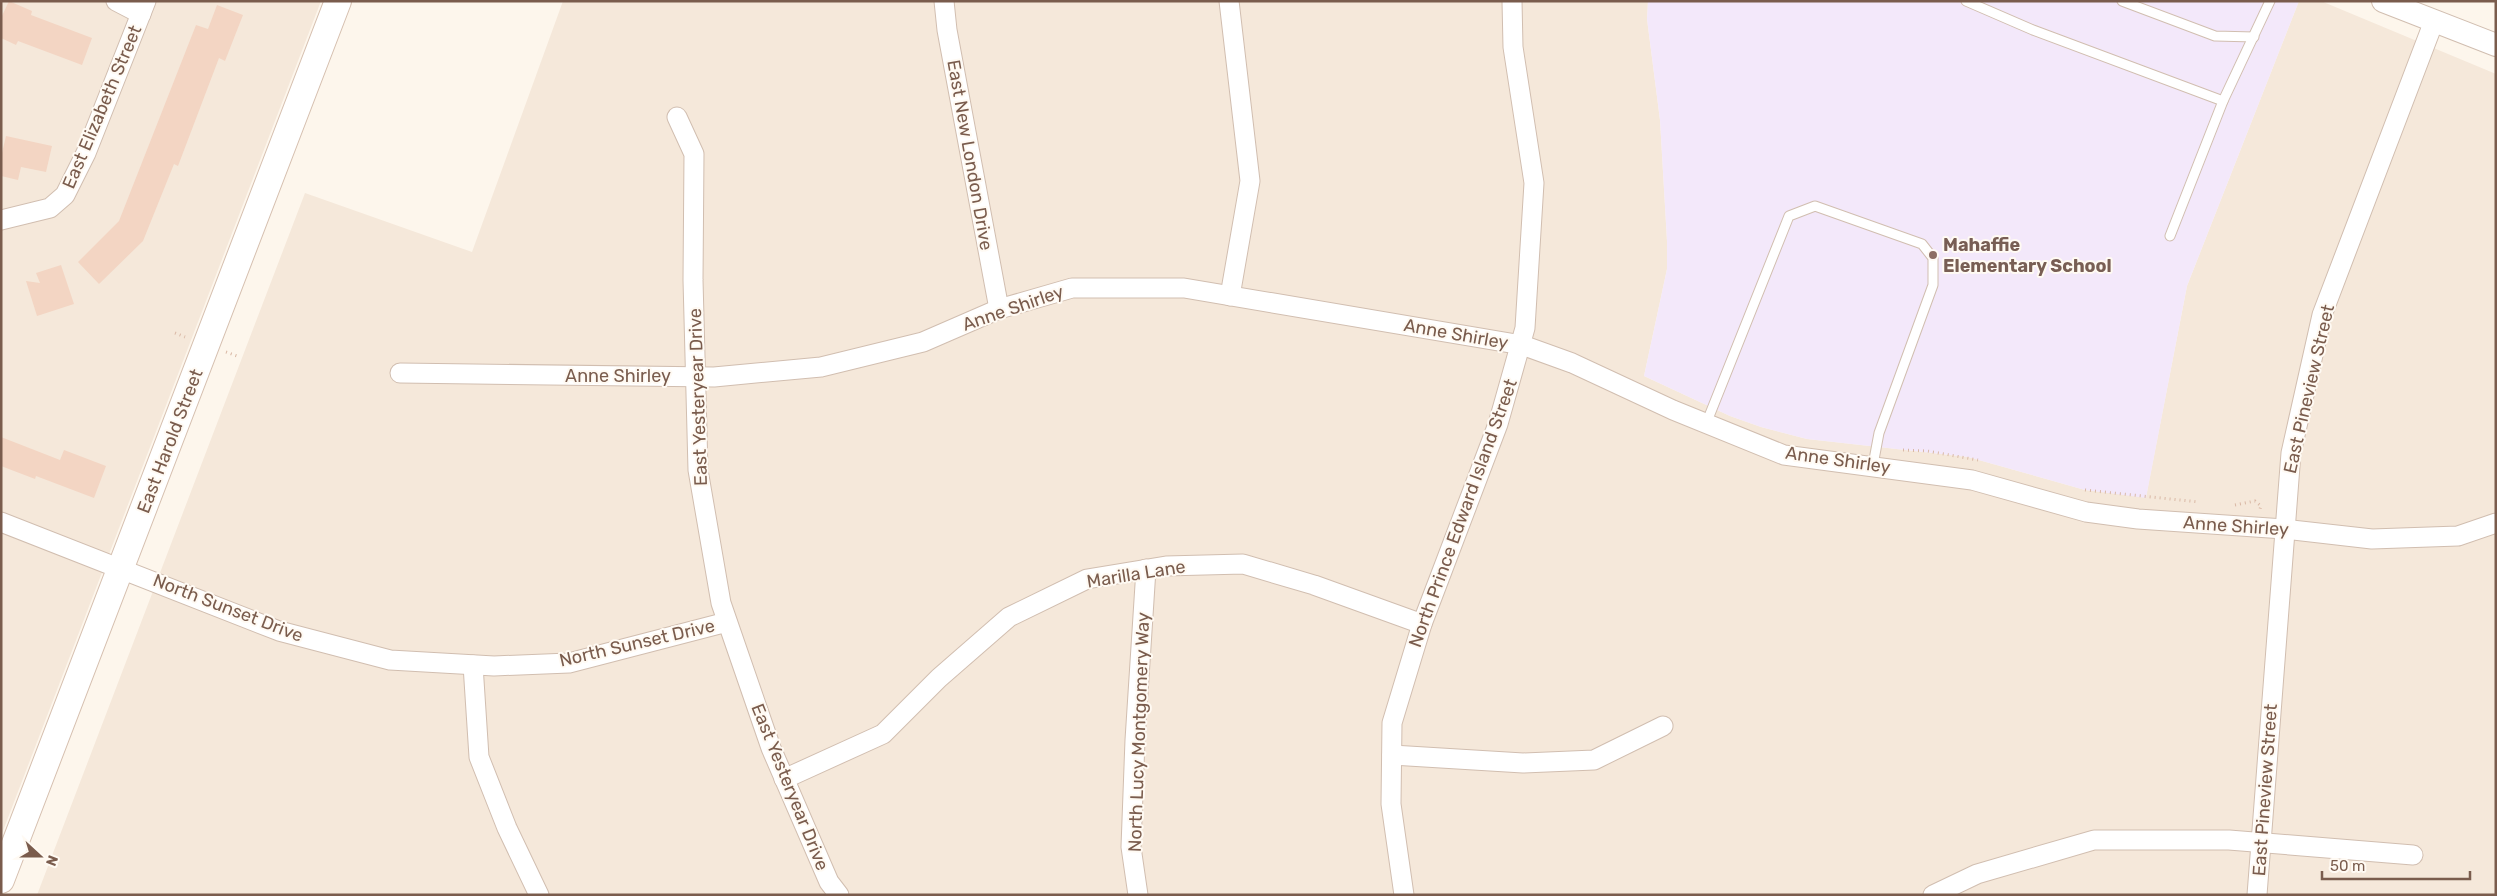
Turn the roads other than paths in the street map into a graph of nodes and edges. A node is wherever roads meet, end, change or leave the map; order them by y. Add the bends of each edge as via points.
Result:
1 (116, 1) edge
2 (338, 1) edge
3 (944, 1) edge
4 (1229, 1) edge
5 (1512, 1) edge
6 (1966, 1) edge
7 (2122, 1) edge
8 (2270, 1) edge
9 (2383, 1) edge
10 (143, 8) edge
11 (2434, 21) junction
12 (2254, 37) junction
13 (2496, 45) edge
14 (2222, 101) junction
15 (677, 117) dead end
16 (1, 220) edge
17 (2170, 236) dead end
18 (1230, 296) junction
19 (998, 309) junction
20 (1522, 345) junction
21 (400, 373) dead end
22 (696, 377) junction
23 (1706, 424) junction
24 (1874, 457) junction
25 (1, 522) edge
26 (2496, 523) edge
27 (2284, 529) junction
28 (122, 567) junction
29 (1146, 569) junction
30 (727, 622) junction
31 (1422, 624) junction
32 (473, 665) junction
33 (1662, 726) dead end
34 (1392, 755) junction
35 (784, 779) junction
36 (2262, 843) junction
37 (2413, 855) dead end
38 (1, 880) edge
39 (1942, 893) edge
40 (539, 895) edge
41 (839, 895) edge
42 (1138, 895) edge
43 (1404, 895) edge
44 (2257, 895) edge

1 - 10 street
2 - 28 main road, East Harold Street
3 - 19 street, East New London Drive
4 - 18 street via 1250,181
5 - 20 street, North Prince Edward Island Street via 1513,47 1534,183
6 - 14 lane via 2032,30
7 - 12 lane via 2214,36
8 - 12 lane
9 - 11 street
10 - 16 street, East Elizabeth Street via 86,153 65,196 50,208
11 - 13 street
11 - 27 street, East Pineview Street via 2322,315 2291,453
12 - 14 lane
14 - 17 lane
15 - 22 street, East Yesteryear Drive via 694,154
18 - 19 street, Anne Shirley via 1184,288 1072,288
18 - 20 street, Anne Shirley
19 - 22 street, Anne Shirley via 923,342 821,367
20 - 23 street, Anne Shirley via 1572,363
20 - 31 street, North Prince Edward Island Street via 1498,424
21 - 22 street, Anne Shirley
22 - 30 street, East Yesteryear Drive via 698,470
23 - 24 street, Anne Shirley via 1784,454
23 - 24 lane via 1789,216 1815,206 1922,244 1933,258 1933,284 1879,433
24 - 27 street, Anne Shirley via 2086,512 2138,519
25 - 28 street, North Sunset Drive
26 - 27 street, Anne Shirley via 2458,536 2382,539
27 - 36 street, East Pineview Street
28 - 32 street, North Sunset Drive via 279,631 390,660
28 - 38 main road, East Harold Street
29 - 31 street, Marilla Lane via 1243,564 1314,585
29 - 35 street, Marilla Lane via 1087,580 1009,617 939,678 883,734
29 - 42 street, North Lucy Montgomery Way via 1132,847
30 - 32 street, North Sunset Drive via 569,662
30 - 35 street, East Yesteryear Drive
31 - 34 street, North Prince Edward Island Street via 1392,723
32 - 40 street via 479,757
33 - 34 street via 1594,760 1523,763
34 - 43 street, North Prince Edward Island Street via 1391,804
35 - 41 street, East Yesteryear Drive via 829,882
36 - 37 street
36 - 39 street via 2094,840 1976,874
36 - 44 street, East Pineview Street

